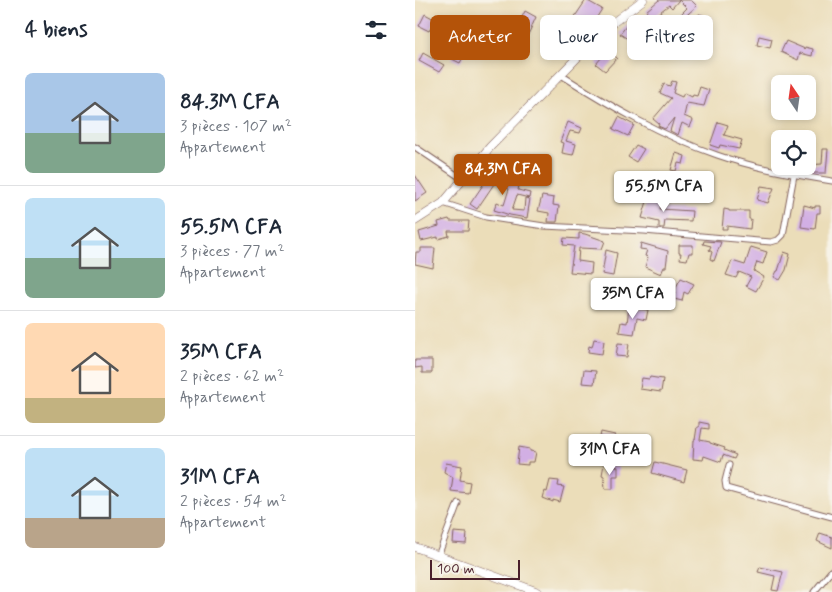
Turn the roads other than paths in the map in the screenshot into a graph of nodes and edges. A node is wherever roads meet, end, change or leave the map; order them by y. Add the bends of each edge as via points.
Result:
1 (643, 0) edge
2 (561, 75) junction
3 (415, 147) edge
4 (771, 169) edge
5 (794, 175) joint
6 (464, 180) junction
7 (832, 181) edge
8 (443, 203) junction
9 (415, 222) edge
10 (729, 465) dead end
11 (458, 503) dead end
12 (832, 517) edge
13 (415, 547) edge
14 (439, 556) junction
15 (832, 570) edge
16 (538, 592) edge
17 (814, 592) edge

1 - 2 street via 606,28
2 - 4 street via 662,132 717,155
2 - 6 street via 490,147
3 - 6 street
5 - 7 street
5 - 8 street via 783,235 771,242 543,226 486,217
6 - 8 street
8 - 9 street
10 - 12 street via 726,488
11 - 14 street
13 - 14 street
14 - 16 street
15 - 17 street

